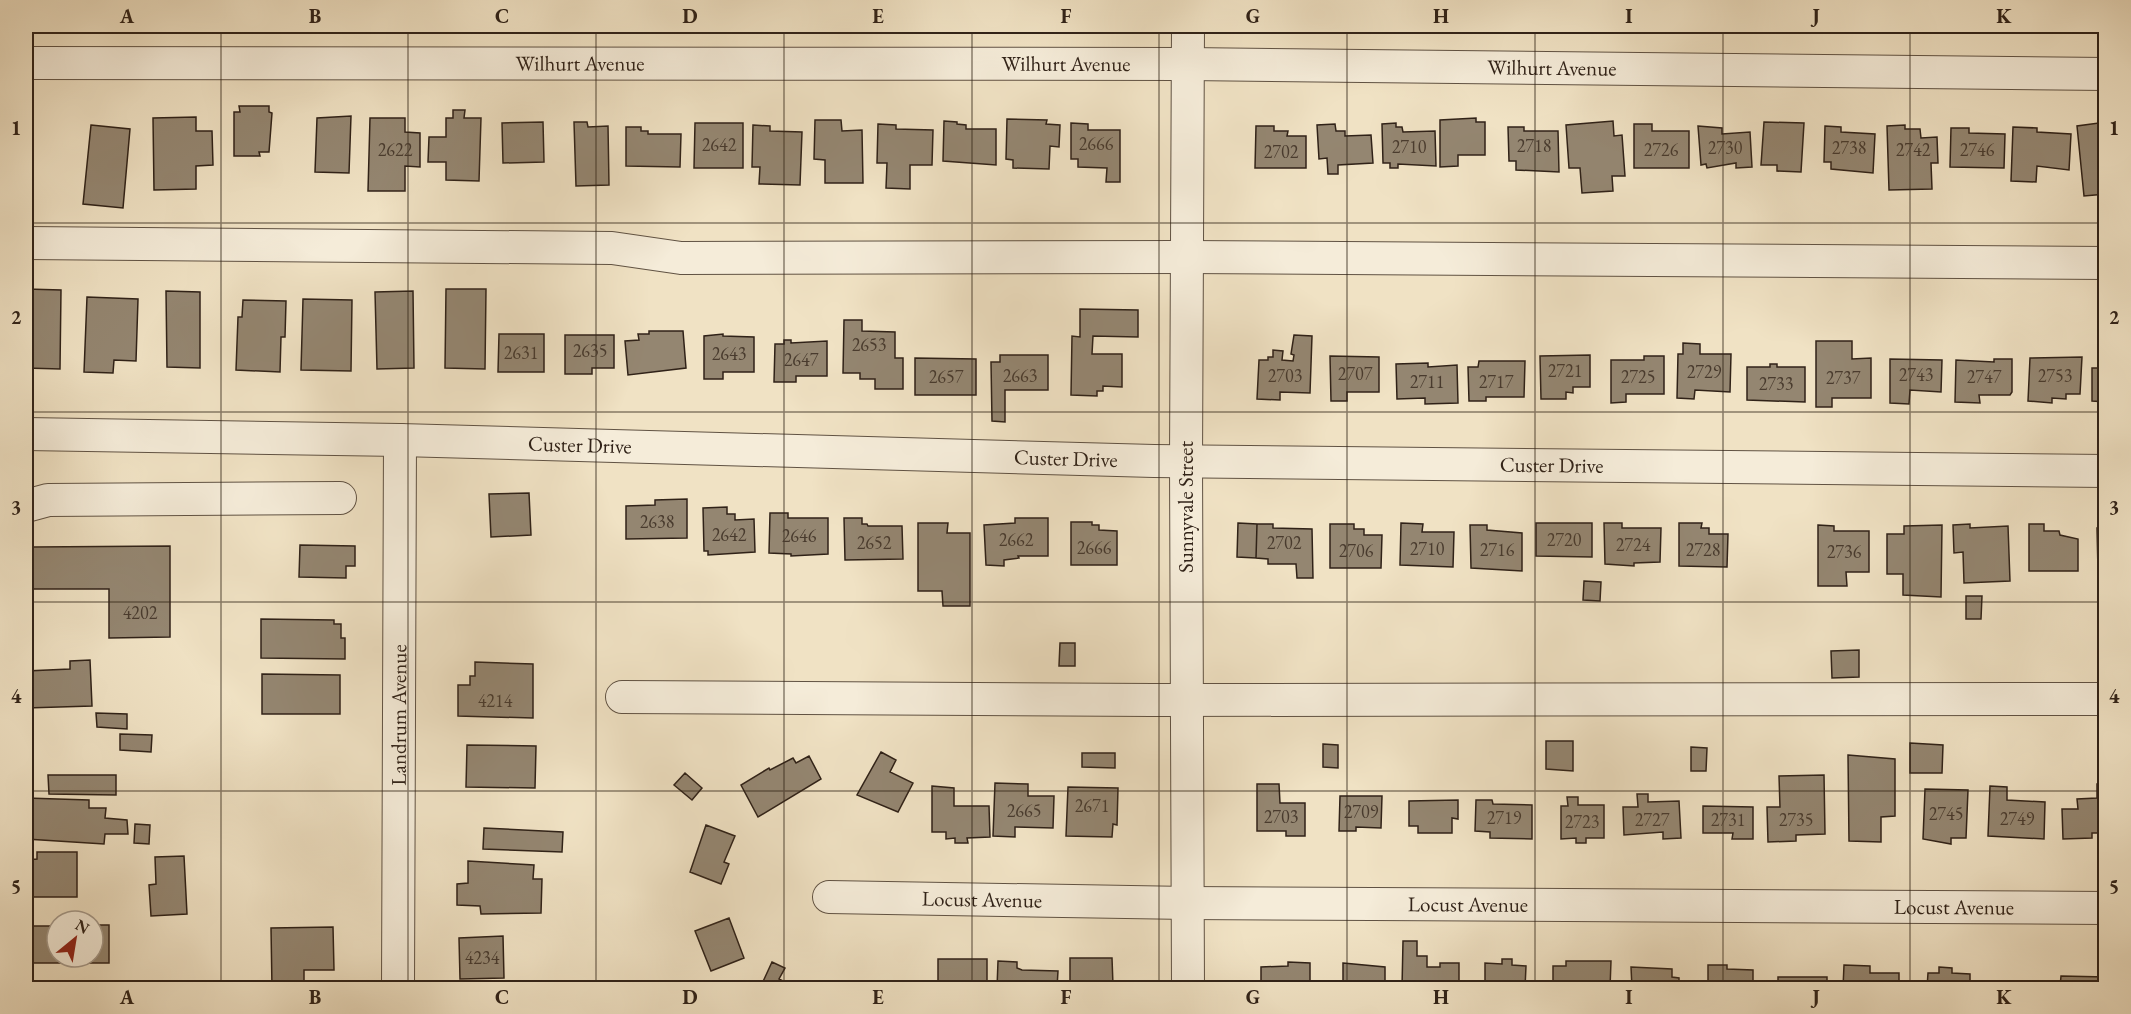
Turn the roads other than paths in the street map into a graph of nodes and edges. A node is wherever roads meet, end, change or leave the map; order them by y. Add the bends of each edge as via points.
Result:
1 (1188, 26) edge
2 (26, 63) edge
3 (1188, 64) junction
4 (2106, 74) edge
5 (26, 243) edge
6 (1187, 257) junction
7 (2106, 262) edge
8 (26, 434) edge
9 (400, 440) junction
10 (1186, 461) junction
11 (2106, 471) edge
12 (340, 498) dead end
13 (26, 506) edge
14 (622, 696) dead end
15 (1186, 699) junction
16 (2106, 699) edge
17 (829, 897) dead end
18 (1188, 903) junction
19 (2106, 908) edge
20 (398, 988) edge
21 (1188, 988) edge

1 - 3 street, Sunnyvale Street
2 - 3 street, Wilhurt Avenue
3 - 4 street, Wilhurt Avenue
3 - 6 street, Sunnyvale Street
5 - 6 street via 612,248 693,258
6 - 7 street
6 - 10 street, Sunnyvale Street
8 - 9 street, Custer Drive
9 - 10 street, Custer Drive
9 - 20 street, Landrum Avenue
10 - 11 street, Custer Drive
10 - 15 street, Sunnyvale Street
12 - 13 street via 48,500
14 - 15 street
15 - 16 street
15 - 18 street, Sunnyvale Street
17 - 18 street, Locust Avenue
18 - 19 street, Locust Avenue
18 - 21 street, Sunnyvale Street

